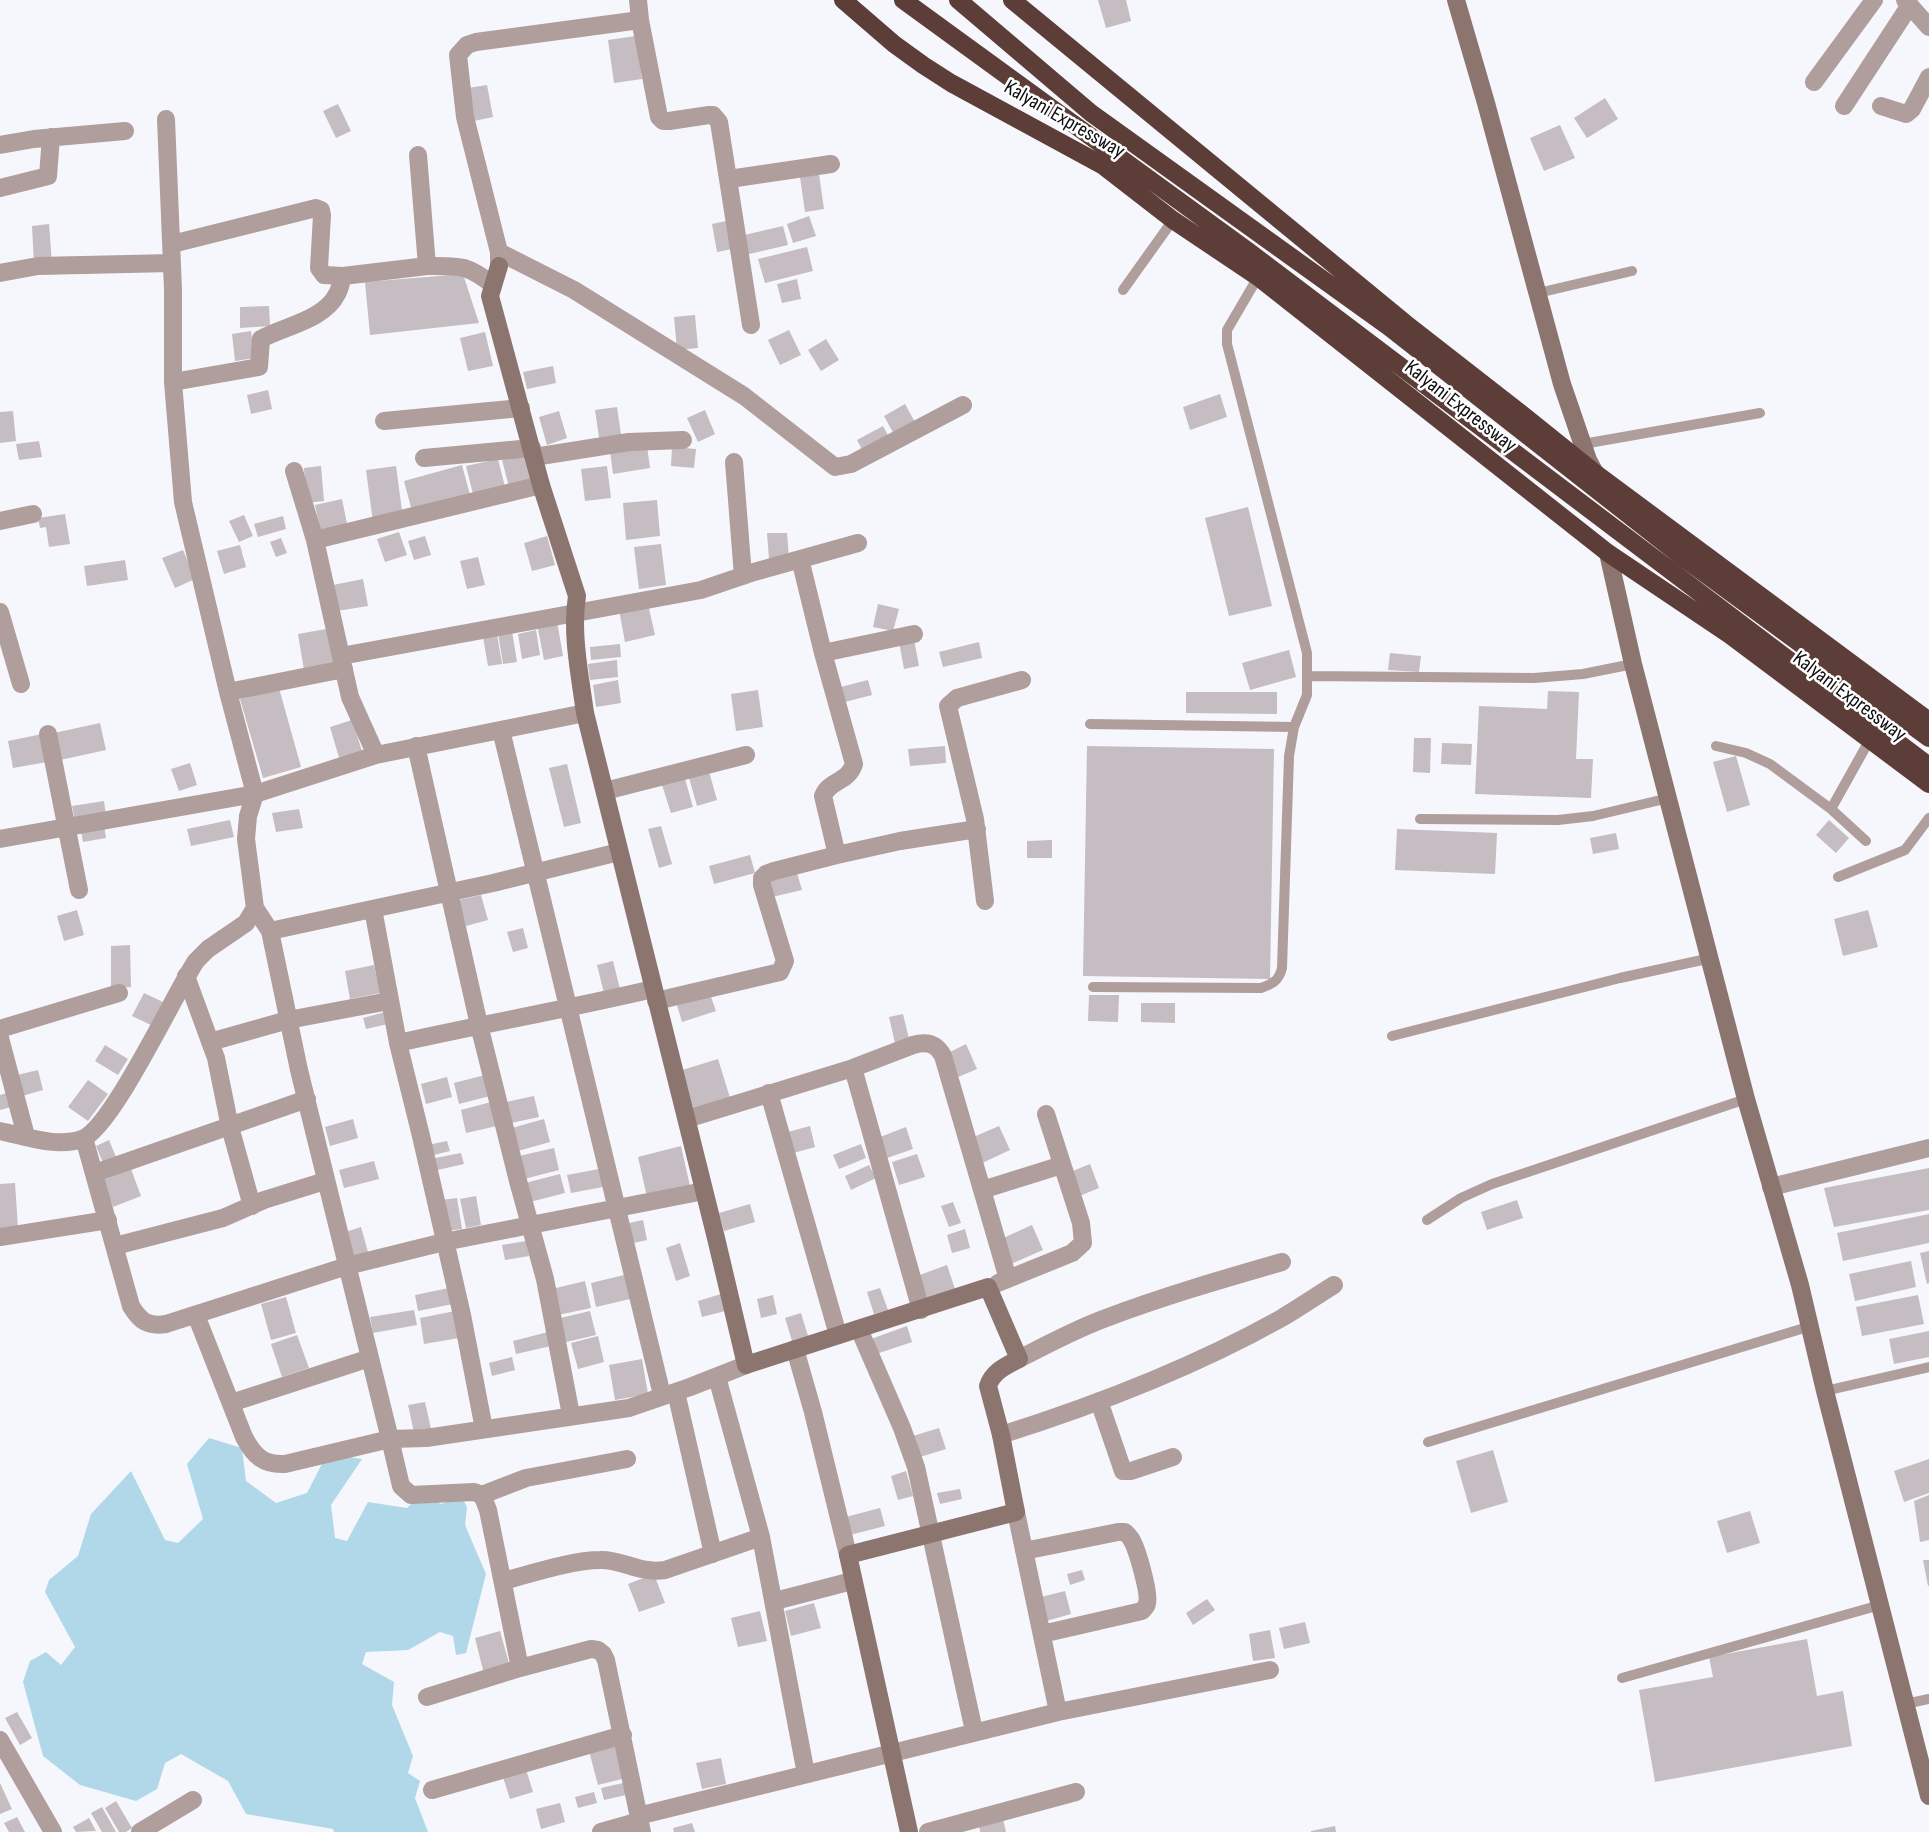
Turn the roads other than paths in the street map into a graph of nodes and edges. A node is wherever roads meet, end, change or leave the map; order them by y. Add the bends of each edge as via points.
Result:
1 (638, 0) edge
2 (843, 0) edge
3 (903, 0) edge
4 (958, 0) edge
5 (1012, 0) edge
6 (1456, 0) edge
7 (1874, 0) edge
8 (1908, 2) edge
9 (640, 20) junction
10 (1929, 27) edge
11 (1929, 77) edge
12 (1814, 82) dead end
13 (1844, 106) dead end
14 (1881, 106) dead end
15 (166, 119) dead end
16 (126, 131) dead end
17 (51, 137) junction
18 (0, 145) edge
19 (418, 154) dead end
20 (831, 164) dead end
21 (729, 179) junction
22 (0, 188) edge
23 (1173, 220) junction
24 (172, 244) junction
25 (172, 263) junction
26 (427, 266) junction
27 (497, 270) junction
28 (1632, 271) dead end
29 (0, 273) edge
30 (343, 276) junction
31 (1258, 277) junction
32 (1123, 290) dead end
33 (1538, 293) junction
34 (751, 325) dead end
35 (173, 382) junction
36 (963, 405) dead end
37 (521, 408) junction
38 (1760, 413) dead end
39 (384, 422) dead end
40 (683, 440) dead end
41 (1583, 444) junction
42 (533, 453) junction
43 (424, 458) dead end
44 (734, 462) dead end
45 (294, 471) dead end
46 (1594, 473) junction
47 (541, 484) junction
48 (33, 514) dead end
49 (0, 521) edge
50 (315, 540) junction
51 (858, 543) dead end
52 (1608, 552) junction
53 (800, 559) junction
54 (743, 576) junction
55 (0, 612) edge
56 (575, 613) junction
57 (914, 634) dead end
58 (823, 653) junction
59 (343, 662) junction
60 (1633, 663) junction
61 (1309, 676) junction
62 (1022, 680) dead end
63 (21, 684) dead end
64 (228, 692) junction
65 (585, 713) junction
66 (1929, 722) edge
67 (1090, 724) dead end
68 (1294, 727) junction
69 (501, 730) junction
70 (48, 734) dead end
71 (1929, 738) edge
72 (1869, 741) junction
73 (416, 746) junction
74 (1716, 746) dead end
75 (376, 754) junction
76 (746, 755) dead end
77 (1929, 766) edge
78 (1929, 784) edge
79 (605, 791) junction
80 (255, 794) junction
81 (1669, 798) junction
82 (1831, 809) junction
83 (1929, 818) edge
84 (1420, 819) dead end
85 (67, 828) junction
86 (977, 829) junction
87 (0, 839) edge
88 (1866, 841) dead end
89 (619, 852) junction
90 (837, 855) junction
91 (534, 873) junction
92 (1838, 877) dead end
93 (79, 890) dead end
94 (448, 893) junction
95 (985, 901) dead end
96 (255, 908) junction
97 (372, 909) junction
98 (270, 932) junction
99 (1711, 958) junction
100 (186, 976) junction
101 (1093, 987) dead end
102 (119, 993) dead end
103 (655, 995) junction
104 (389, 1001) junction
105 (568, 1009) junction
106 (288, 1020) junction
107 (479, 1025) junction
108 (0, 1029) edge
109 (1392, 1036) dead end
110 (0, 1038) edge
111 (210, 1042) junction
112 (398, 1043) junction
113 (853, 1068) junction
114 (769, 1093) junction
115 (307, 1099) junction
116 (1746, 1099) junction
117 (1046, 1114) dead end
118 (687, 1119) junction
119 (230, 1127) junction
120 (0, 1131) edge
121 (26, 1137) junction
122 (84, 1138) junction
123 (1929, 1148) edge
124 (1062, 1165) junction
125 (95, 1173) junction
126 (325, 1181) junction
127 (1771, 1187) junction
128 (982, 1190) junction
129 (704, 1191) junction
130 (252, 1206) junction
131 (617, 1207) junction
132 (108, 1220) junction
133 (1428, 1220) dead end
134 (530, 1225) junction
135 (0, 1237) edge
136 (444, 1242) junction
137 (115, 1246) junction
138 (1282, 1262) dead end
139 (347, 1266) junction
140 (1008, 1279) junction
141 (1334, 1285) dead end
142 (988, 1287) junction
143 (921, 1310) junction
144 (196, 1315) junction
145 (1811, 1326) junction
146 (859, 1329) junction
147 (838, 1335) junction
148 (795, 1349) junction
149 (370, 1359) junction
150 (1019, 1359) junction
151 (746, 1365) junction
152 (1929, 1367) edge
153 (717, 1377) junction
154 (1825, 1391) junction
155 (669, 1393) junction
156 (1099, 1401) junction
157 (231, 1403) junction
158 (571, 1415) junction
159 (484, 1429) junction
160 (1001, 1435) junction
161 (390, 1439) junction
162 (1428, 1442) dead end
163 (1173, 1457) dead end
164 (627, 1460) dead end
165 (482, 1495) junction
166 (1016, 1512) junction
167 (930, 1533) junction
168 (761, 1537) junction
169 (1024, 1551) junction
170 (713, 1554) junction
171 (848, 1555) junction
172 (503, 1581) junction
173 (852, 1581) junction
174 (775, 1601) junction
175 (1880, 1605) junction
176 (1042, 1634) junction
177 (520, 1668) junction
178 (1270, 1670) dead end
179 (1622, 1678) dead end
180 (427, 1697) dead end
181 (1929, 1699) edge
182 (1905, 1704) junction
183 (1058, 1712) junction
184 (974, 1731) junction
185 (623, 1735) junction
186 (0, 1740) edge
187 (892, 1754) junction
188 (806, 1774) junction
189 (432, 1790) dead end
190 (1076, 1792) dead end
191 (1929, 1796) edge
192 (193, 1800) dead end
193 (640, 1823) edge
194 (53, 1832) edge
195 (140, 1832) edge
196 (601, 1832) edge
197 (909, 1832) edge
198 (928, 1832) edge

1 - 9 street
2 - 23 highway, Kalyani Expressway via 894,44 951,83 1102,165
3 - 77 highway via 1257,258
4 - 71 highway via 1091,113 1389,327 1681,556
5 - 46 highway, Kalyani Expressway
6 - 33 street
7 - 12 street
8 - 10 street
8 - 13 street
9 - 21 street via 659,117 669,121 713,115 719,122
9 - 27 street via 476,42 458,55 465,117
11 - 14 street via 1906,114
15 - 24 street
16 - 17 street
17 - 18 street
17 - 22 street via 48,176
19 - 26 street
20 - 21 street
21 - 34 street
23 - 31 highway, Kalyani Expressway
23 - 32 lane
24 - 25 street
24 - 30 street via 316,208 322,215 319,268 324,274
25 - 29 street via 38,266
25 - 35 street
26 - 27 street
26 - 30 street
27 - 36 street via 574,290 744,396 835,467 851,464
27 - 37 street via 490,296
28 - 33 lane
30 - 35 street via 337,295 317,315 261,339 259,368
31 - 52 highway, Kalyani Expressway
31 - 61 lane via 1227,330 1227,344 1307,653
33 - 41 street
35 - 64 street via 183,502
37 - 39 street
37 - 42 street
38 - 41 lane
40 - 42 street
41 - 46 street
42 - 43 street
42 - 47 street
44 - 54 street
45 - 50 street
46 - 66 highway, Kalyani Expressway
47 - 50 street
47 - 56 street via 577,596
48 - 49 street
50 - 59 street
51 - 53 street
52 - 60 street
52 - 72 highway, Kalyani Expressway via 1730,635
53 - 54 street
53 - 58 street
54 - 56 street via 701,590
55 - 63 street
56 - 59 street
56 - 65 street
57 - 58 street
58 - 90 street via 854,764 847,777 823,796
59 - 64 street
59 - 75 street via 350,697
60 - 61 lane via 1583,674 1534,678
60 - 81 street
61 - 68 lane via 1307,695
62 - 86 street via 957,699 948,706
64 - 80 street
65 - 69 street
65 - 79 street
67 - 68 lane
68 - 101 lane via 1289,756 1280,977 1261,988 1246,990
69 - 73 street
69 - 91 street
70 - 85 street
72 - 78 highway, Kalyani Expressway
72 - 82 lane
73 - 75 street
73 - 94 street
74 - 82 lane via 1770,764
75 - 80 street
76 - 79 street
79 - 89 street
80 - 85 street
80 - 96 street via 246,839
81 - 84 lane via 1558,820
81 - 99 street
82 - 88 lane
83 - 92 lane via 1905,850
85 - 87 street
85 - 93 street
86 - 90 street
86 - 95 street
89 - 91 street
89 - 103 street
90 - 103 street via 774,871 762,878 784,961 780,972
91 - 94 street
91 - 105 street
94 - 97 street
94 - 107 street
96 - 98 street
96 - 100 street via 246,923 208,949
97 - 98 street
97 - 104 street
98 - 106 street
99 - 109 lane
99 - 116 street
100 - 111 street
100 - 122 street via 120,1094
102 - 108 street
103 - 105 street
103 - 118 street
104 - 106 street
104 - 112 street
105 - 107 street
105 - 131 street
106 - 111 street
106 - 115 street
107 - 112 street
107 - 134 street
110 - 121 street
111 - 119 street
112 - 136 street
113 - 114 street
113 - 128 street via 922,1042 939,1049
113 - 143 street
114 - 118 street
114 - 147 street
115 - 119 street
115 - 126 street
116 - 127 street
116 - 133 lane via 1492,1184
117 - 124 street
118 - 129 street
119 - 125 street
119 - 130 street
120 - 121 street
121 - 122 street via 60,1142
122 - 125 street
123 - 127 street
124 - 128 street
124 - 140 street via 1081,1223 1083,1243 1072,1253
125 - 132 street
126 - 130 street
126 - 139 street
127 - 145 street
128 - 140 street
129 - 131 street
129 - 151 street
130 - 137 street via 182,1230
131 - 134 street
131 - 155 street
132 - 135 street
132 - 137 street
134 - 136 street
134 - 158 street via 545,1279
136 - 139 street
136 - 159 street
137 - 144 street via 131,1306 138,1317 156,1326
138 - 150 street via 1106,1318
139 - 144 street
139 - 149 street
140 - 142 street
141 - 156 street via 1280,1319 1153,1380
142 - 143 street
142 - 150 street
143 - 146 street
144 - 157 street
145 - 154 street
145 - 162 lane
146 - 147 street
146 - 167 street via 911,1449
147 - 148 street
148 - 151 street
148 - 171 street
149 - 157 street
149 - 161 street
150 - 160 street via 990,1378 988,1386
151 - 153 street
152 - 154 lane
153 - 155 street
153 - 168 street
154 - 175 street
155 - 158 street via 629,1408
155 - 170 street
156 - 160 street
156 - 163 street via 1123,1470
157 - 161 street via 250,1448 263,1462 274,1465
158 - 159 street
159 - 161 street
160 - 166 street
161 - 165 street via 401,1486 411,1495
164 - 165 street via 526,1478
165 - 172 street
166 - 167 street
166 - 169 street
167 - 171 street
167 - 184 street
168 - 170 street
168 - 174 street
169 - 176 street
169 - 176 street via 1125,1532 1131,1538 1146,1591 1147,1606 1142,1611
170 - 172 street via 659,1571 602,1559
171 - 173 street
172 - 177 street
173 - 174 street
173 - 187 street
174 - 188 street
175 - 179 lane
175 - 182 street
176 - 183 street
177 - 180 street
177 - 185 street via 598,1650 606,1660
178 - 183 street
181 - 182 lane
182 - 191 street
183 - 184 street
184 - 187 street
185 - 189 street
185 - 193 street
186 - 194 street
187 - 188 street
187 - 197 street
188 - 193 street
190 - 198 street
192 - 195 street
193 - 196 street

